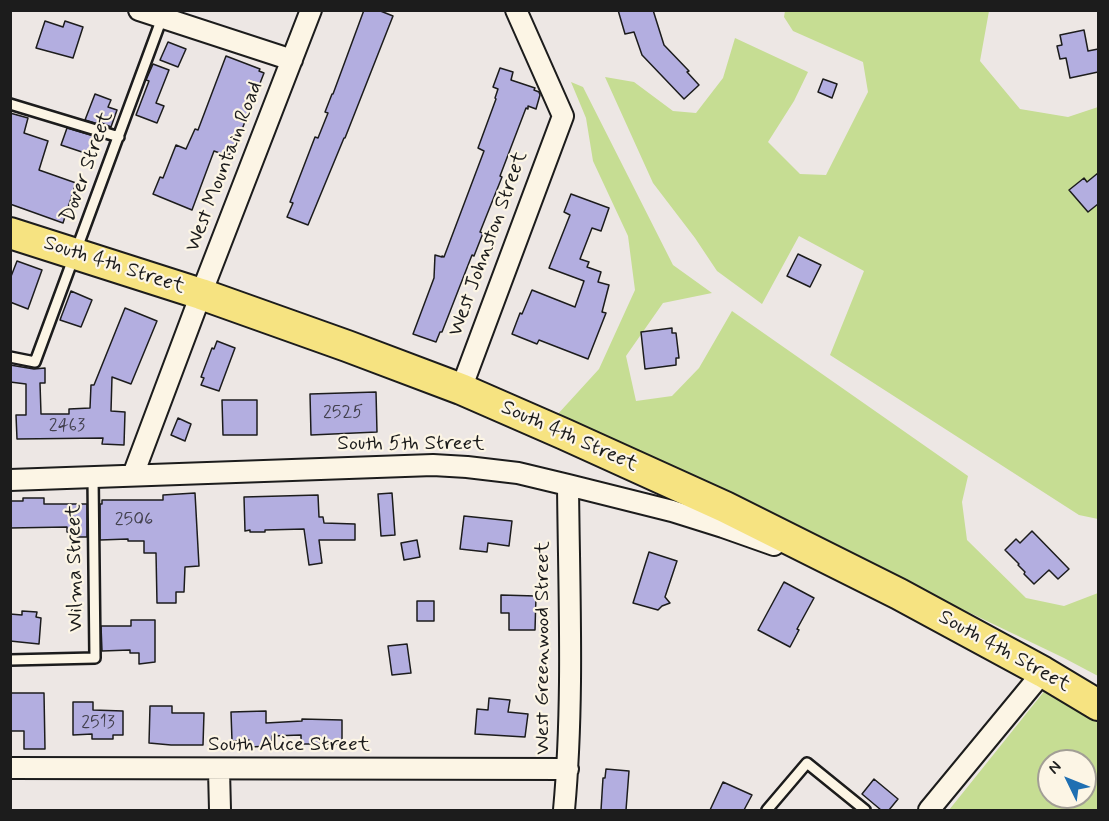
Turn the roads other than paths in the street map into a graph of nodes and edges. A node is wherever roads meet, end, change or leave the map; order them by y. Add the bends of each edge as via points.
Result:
1 (139, 10) edge
2 (311, 10) edge
3 (516, 10) edge
4 (162, 18) junction
5 (292, 60) junction
6 (10, 104) edge
7 (119, 137) junction
8 (10, 233) edge
9 (75, 254) junction
10 (201, 294) junction
11 (10, 357) edge
12 (461, 389) junction
13 (134, 475) junction
14 (93, 477) junction
15 (10, 480) edge
16 (568, 484) junction
17 (899, 594) junction
18 (10, 660) edge
19 (1043, 672) junction
20 (1098, 705) edge
21 (10, 768) edge
22 (219, 770) junction
23 (568, 770) junction
24 (219, 810) edge
25 (564, 810) edge
26 (767, 810) edge
27 (865, 810) edge
28 (929, 810) edge

1 - 4 street
2 - 5 street, West Mountain Road
3 - 12 street, West Johnston Street via 563,116
4 - 5 street
4 - 7 lane, Dover Street
5 - 10 street, West Mountain Road
6 - 7 lane
7 - 9 lane, Dover Street
8 - 9 main road, South 4th Street
9 - 10 main road, South 4th Street
9 - 11 lane, Dover Street via 35,362
10 - 12 main road, South 4th Street
10 - 13 street, West Mountain Road
12 - 17 main road, South 4th Street via 725,507
13 - 14 street, South 5th Street
13 - 16 street, South 5th Street via 433,465 518,473
14 - 15 street, South 5th Street
14 - 18 lane, Wilma Street via 95,658
16 - 17 street, South 5th Street via 723,527
16 - 23 street, West Greenwood Street
17 - 19 main road, South 4th Street
19 - 20 main road, South 4th Street
19 - 28 street
21 - 22 street, South Alice Street
22 - 23 street, South Alice Street
22 - 24 street
23 - 25 street, West Greenwood Street
26 - 27 lane via 807,763

